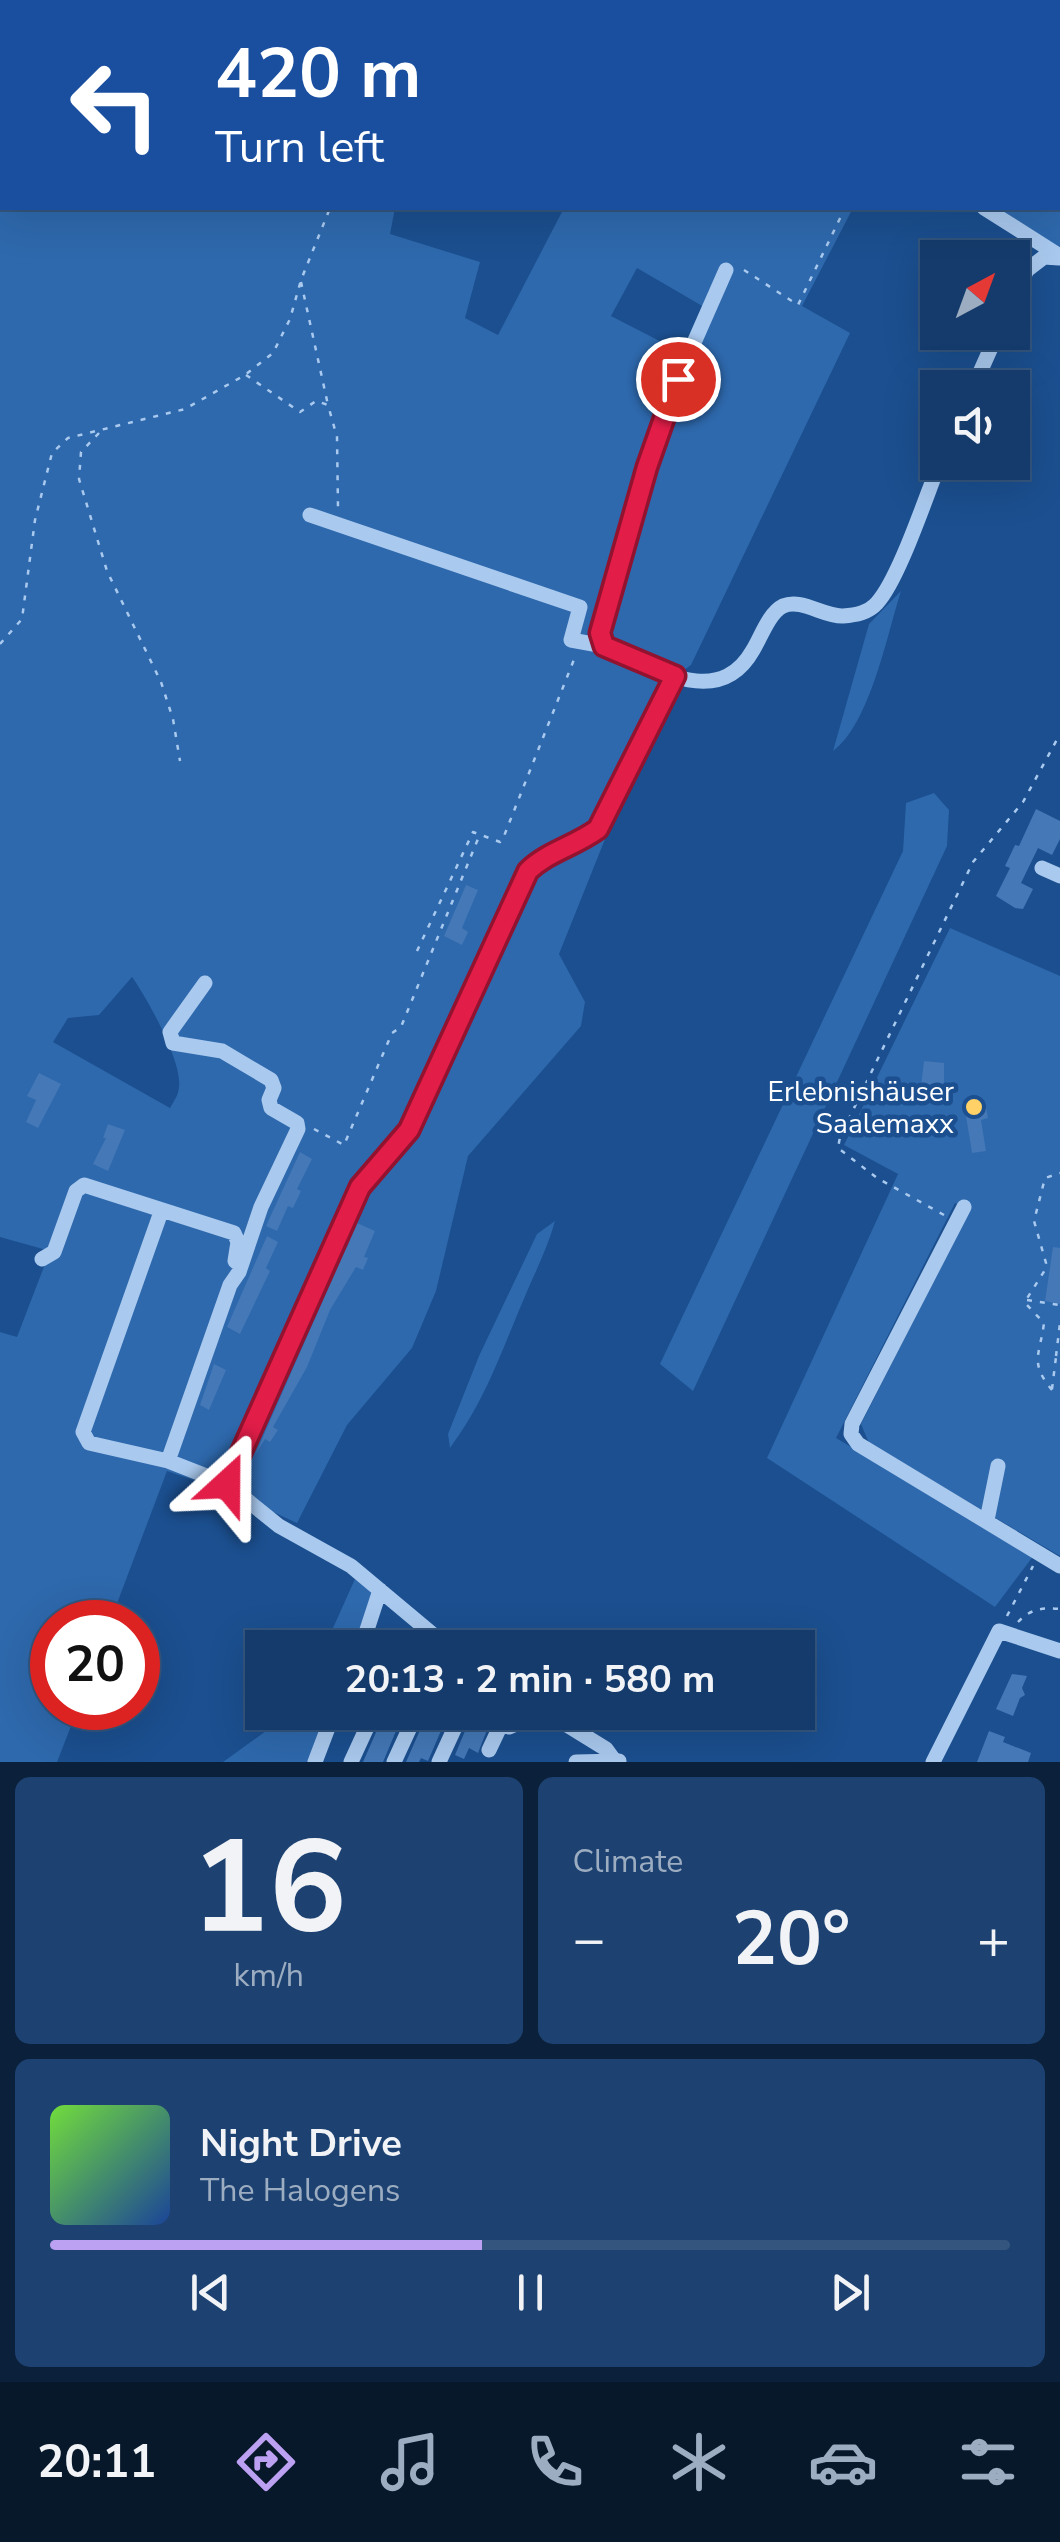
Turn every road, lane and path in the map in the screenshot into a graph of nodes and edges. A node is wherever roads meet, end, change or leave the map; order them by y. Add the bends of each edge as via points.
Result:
1 (329, 210) edge
2 (845, 210) edge
3 (987, 210) edge
4 (1060, 257) edge
5 (1030, 268) edge
6 (726, 270) joint
7 (301, 280) junction
8 (246, 374) junction
9 (328, 405) junction
10 (100, 432) junction
11 (932, 480) edge
12 (310, 515) dead end
13 (337, 524) junction
14 (582, 642) junction
15 (0, 644) edge
16 (604, 646) junction
17 (675, 676) junction
18 (1060, 734) edge
19 (180, 761) dead end
20 (480, 834) junction
21 (1042, 868) dead end
22 (1057, 879) edge
23 (418, 951) dead end
24 (205, 983) dead end
25 (298, 1129) junction
26 (1060, 1173) edge
27 (964, 1207) dead end
28 (161, 1212) junction
29 (955, 1225) junction
30 (42, 1259) dead end
31 (230, 1285) junction
32 (1026, 1300) junction
33 (1060, 1305) edge
34 (1060, 1324) edge
35 (1058, 1357) edge
36 (1060, 1389) edge
37 (1052, 1390) junction
38 (168, 1461) junction
39 (998, 1466) dead end
40 (227, 1484) junction
41 (987, 1520) junction
42 (1055, 1564) edge
43 (380, 1590) junction
44 (1060, 1609) edge
45 (368, 1630) edge
46 (428, 1630) edge
47 (1000, 1631) junction
48 (1060, 1651) edge
49 (328, 1730) edge
50 (366, 1730) edge
51 (409, 1730) edge
52 (454, 1730) edge
53 (498, 1730) edge
54 (575, 1730) edge
55 (489, 1750) dead end
56 (618, 1761) edge
57 (316, 1762) edge
58 (351, 1762) edge
59 (394, 1762) edge
60 (439, 1762) edge
61 (576, 1762) edge
62 (932, 1762) edge

1 - 7 path
2 - 6 path via 798,305 744,270
3 - 4 street
4 - 5 street via 1044,257
6 - 16 street via 647,467 600,633
7 - 8 path via 274,353
7 - 9 path
8 - 9 path via 300,412 316,402
8 - 10 path via 186,409
9 - 13 path via 337,437
10 - 15 path via 68,438 52,453 22,619
10 - 19 path via 81,452 79,479 107,571 160,682
11 - 17 street via 877,604 860,615 836,616 784,606 730,678 700,683
12 - 13 street
13 - 14 street via 580,607 571,640
14 - 16 street
14 - 20 path via 504,836 500,842
16 - 17 street
17 - 40 street via 598,829 528,871 409,1130 360,1187
18 - 29 path via 1023,802 974,862 840,1137 838,1148 863,1168
20 - 23 path via 472,832
20 - 25 path via 344,1145 308,1126
21 - 22 street
24 - 25 street via 170,1032 172,1043 222,1050 271,1080 271,1108
25 - 31 street
26 - 32 path via 1044,1178 1034,1221 1045,1270
27 - 29 street
28 - 30 street via 84,1185 54,1252
28 - 31 street via 234,1233
28 - 38 street via 82,1432 89,1442
29 - 41 street via 851,1434
31 - 38 street
32 - 33 path
32 - 37 path via 1044,1323 1035,1357
34 - 35 path
35 - 37 path
36 - 37 path
38 - 40 street
39 - 41 street
40 - 43 street
41 - 42 street
42 - 47 path via 1032,1566
43 - 45 street
43 - 46 street
44 - 47 path via 1028,1612
47 - 48 street
47 - 62 street
49 - 57 street
50 - 58 street
51 - 59 street
52 - 60 street
53 - 55 street
54 - 56 street
56 - 61 street

